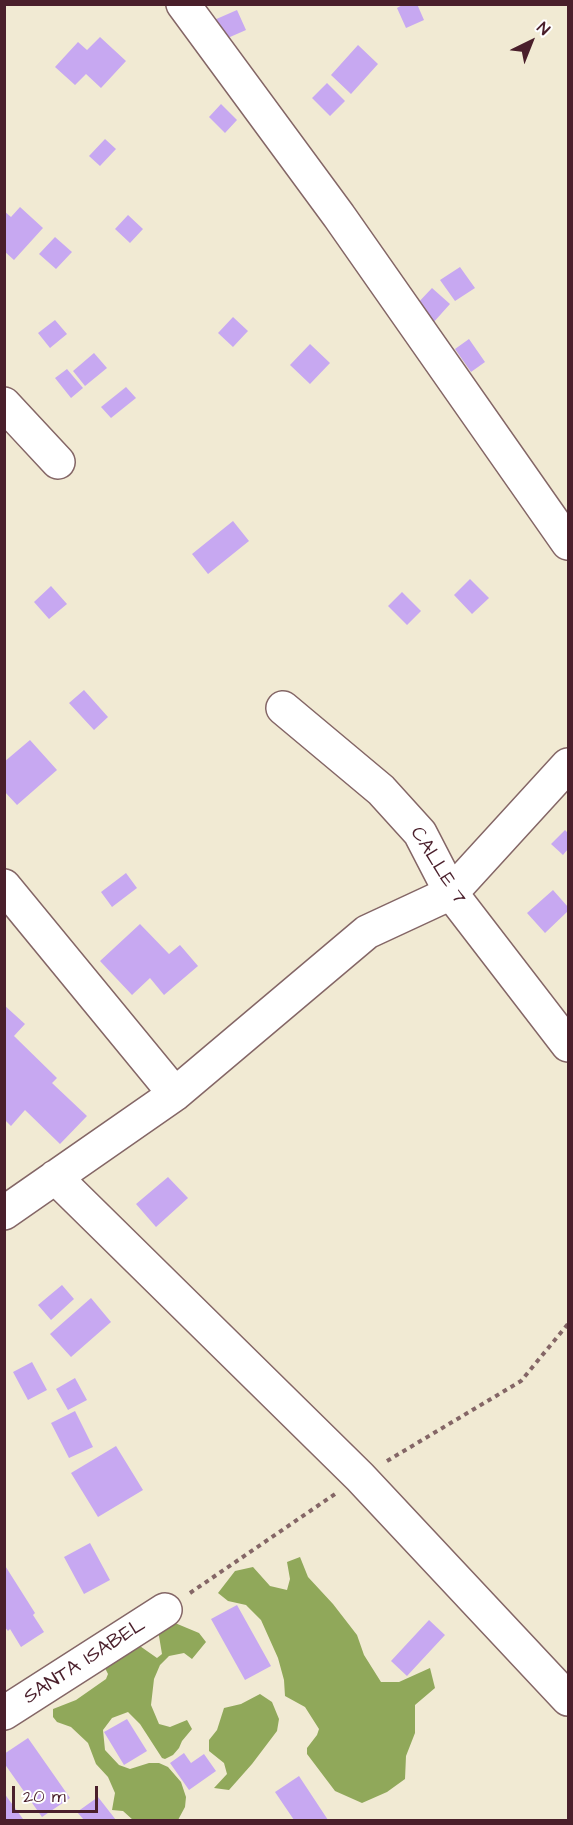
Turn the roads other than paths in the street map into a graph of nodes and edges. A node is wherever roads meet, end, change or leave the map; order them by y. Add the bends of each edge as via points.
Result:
1 (183, 4) edge
2 (4, 404) edge
3 (58, 462) dead end
4 (568, 543) edge
5 (283, 708) dead end
6 (568, 765) edge
7 (4, 886) edge
8 (451, 893) junction
9 (568, 1045) edge
10 (175, 1094) junction
11 (55, 1177) junction
12 (4, 1212) edge
13 (165, 1610) dead end
14 (568, 1699) edge
15 (4, 1713) edge

1 - 4 street via 339,216
2 - 3 street
5 - 8 street, CALLE 7 via 381,790 420,833
6 - 8 street
7 - 10 street
8 - 9 street, CALLE 7
8 - 10 street via 367,932
10 - 11 street
11 - 12 street
11 - 14 street via 360,1477
13 - 15 street, SANTA ISABEL

